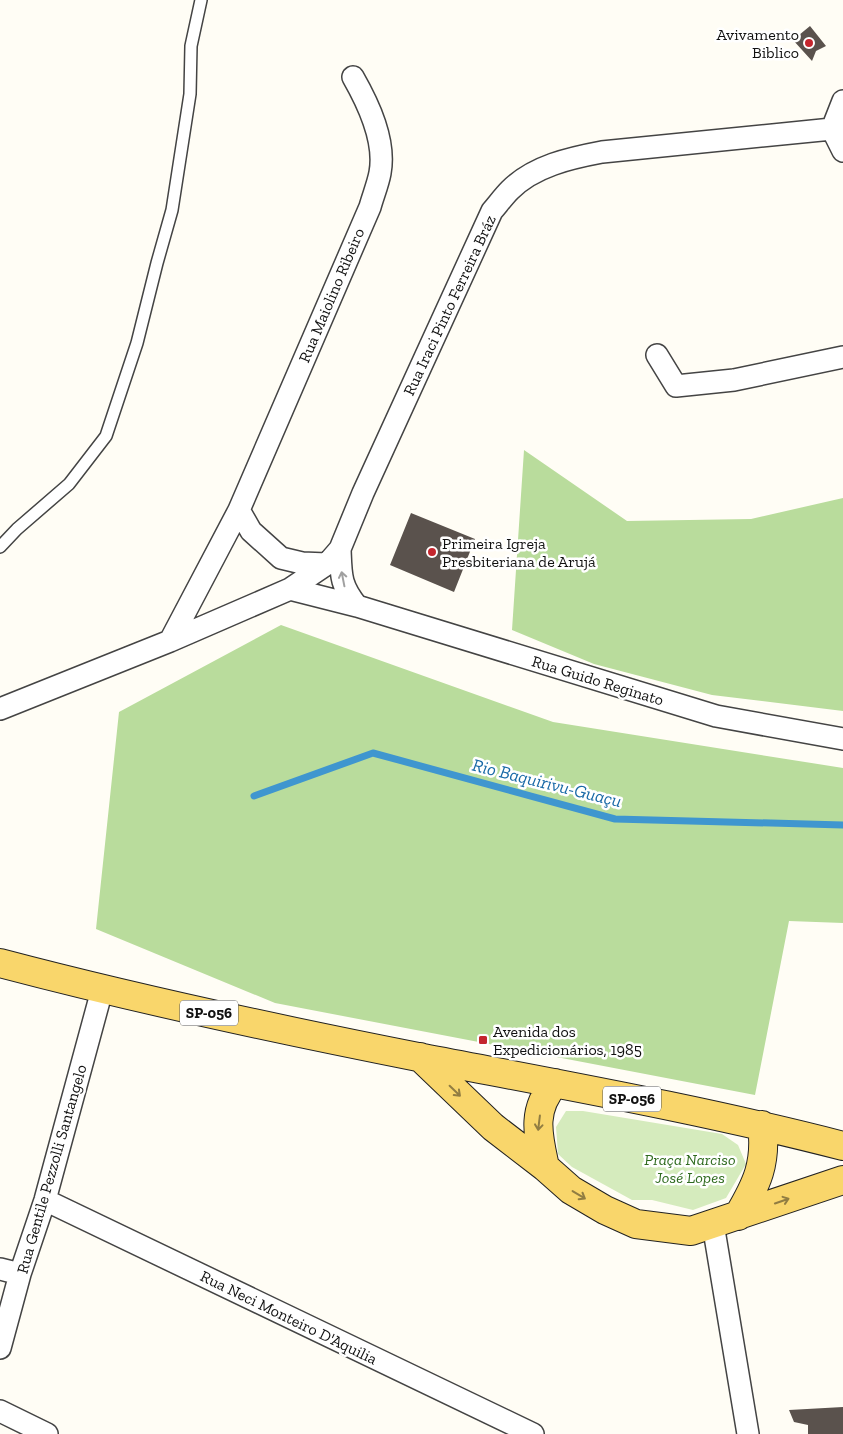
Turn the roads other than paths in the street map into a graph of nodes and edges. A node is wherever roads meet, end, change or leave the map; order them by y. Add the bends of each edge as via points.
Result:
1 (200, 0) edge
2 (353, 77) dead end
3 (843, 101) edge
4 (832, 130) junction
5 (843, 151) edge
6 (658, 354) dead end
7 (843, 357) edge
8 (239, 510) junction
9 (0, 547) edge
10 (333, 556) junction
11 (290, 589) junction
12 (357, 606) junction
13 (170, 641) junction
14 (0, 709) edge
15 (843, 739) edge
16 (0, 963) edge
17 (102, 990) junction
18 (420, 1057) junction
19 (555, 1083) junction
20 (762, 1125) junction
21 (843, 1146) edge
22 (545, 1167) junction
23 (843, 1180) edge
24 (45, 1200) junction
25 (738, 1216) junction
26 (713, 1224) junction
27 (10, 1272) edge
28 (0, 1348) edge
29 (0, 1411) edge
30 (47, 1434) edge
31 (533, 1434) edge
32 (748, 1434) edge

1 - 9 lane via 191,46 190,94 172,210 137,343 106,436 68,484
2 - 8 street, Rua Maiolino Ribeiro via 367,101 374,122 380,146 380,172 370,207
3 - 4 street
4 - 5 street
4 - 10 street, Rua Iraci Pinto Ferreira Bráz via 602,152 566,159 536,172 511,189 492,211
6 - 7 street via 676,386 734,380
8 - 10 street via 251,531 281,558 302,563
8 - 13 street, Rua Maiolino Ribeiro
10 - 11 street
12 -> 10 street via 346,592
11 - 12 street, Rua Guido Reginato
11 - 13 street
12 - 15 street, Rua Guido Reginato via 716,716
13 - 14 street
16 - 17 main road, SP-056
17 - 18 main road, SP-056
17 - 24 street, Rua Gentile Pezzolli Santangelo
18 - 19 main road, SP-056
18 -> 22 main road via 493,1127
19 - 20 main road, SP-056
19 -> 22 main road via 541,1108 538,1131
20 - 21 main road, SP-056
20 - 25 main road via 763,1158 754,1188
22 -> 26 main road via 571,1190 636,1224 691,1231
25 -> 23 main road
24 - 27 street, Rua Gentile Pezzolli Santangelo
24 - 31 street, Rua Neci Monteiro D'Aquilia
25 - 26 main road
26 - 32 street
27 - 28 street, Rua Gentile Pezzolli Santangelo
29 - 30 street

